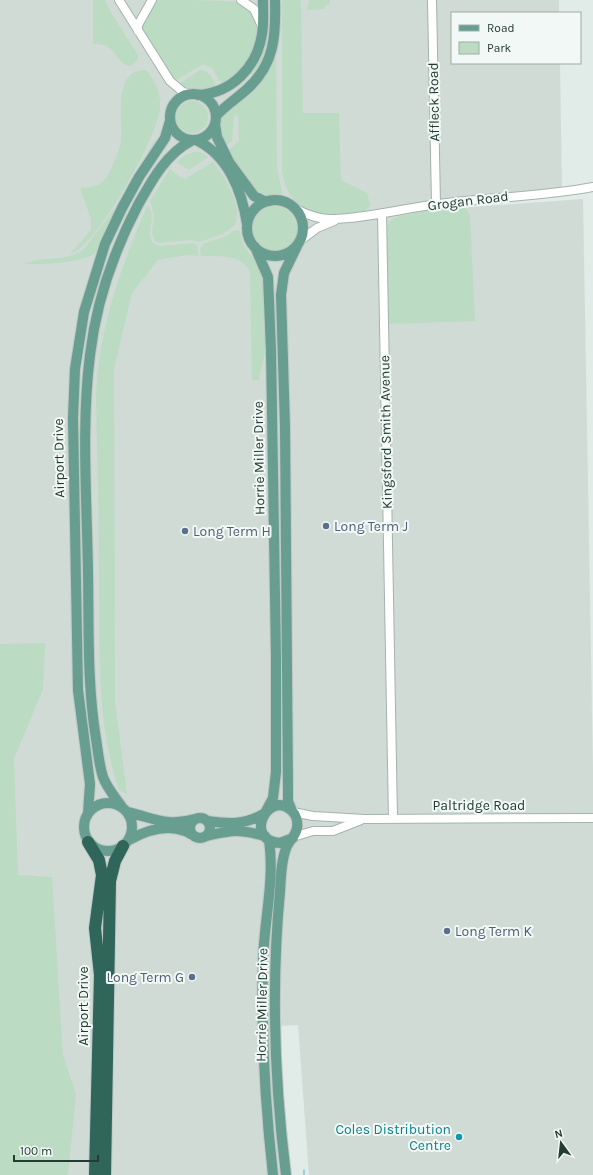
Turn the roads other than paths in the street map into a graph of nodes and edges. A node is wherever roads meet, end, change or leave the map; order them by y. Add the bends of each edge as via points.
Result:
1 (119, 0) edge
2 (152, 0) edge
3 (241, 0) edge
4 (263, 0) edge
5 (275, 0) edge
6 (432, 0) edge
7 (138, 31) junction
8 (263, 33) junction
9 (195, 94) junction
10 (216, 120) junction
11 (170, 121) junction
12 (194, 140) junction
13 (593, 186) edge
14 (270, 201) junction
15 (436, 204) junction
16 (296, 209) junction
17 (382, 213) junction
18 (344, 218) junction
19 (247, 228) junction
20 (298, 243) junction
21 (255, 247) junction
22 (124, 809) junction
23 (293, 812) junction
24 (88, 813) junction
25 (265, 813) junction
26 (593, 818) edge
27 (195, 819) junction
28 (366, 819) junction
29 (393, 819) junction
30 (207, 821) junction
31 (193, 835) junction
32 (206, 836) junction
33 (293, 837) junction
34 (267, 838) junction
35 (88, 842) junction
36 (126, 843) junction
37 (95, 1175) edge
38 (105, 1175) edge
39 (274, 1175) edge
40 (286, 1175) edge

1 - 7 street
2 - 7 street via 138,25
3 - 8 street via 257,13
4 - 8 main road
5 - 10 main road via 274,41 267,62 254,82
6 - 15 street, Affleck Road
7 - 9 street via 170,81 184,92
8 - 9 main road via 255,57 239,78 222,90
9 - 10 main road via 211,102
9 - 11 main road via 177,100 172,106
10 - 12 main road via 207,136
10 - 14 main road via 217,137 229,162 254,196
11 - 12 main road via 172,129 178,135
11 - 24 main road, Airport Drive via 165,138 131,190 105,244 84,312 75,369 73,418 78,682 90,784
12 - 19 main road via 215,153 236,183 244,203
12 - 22 main road, Airport Drive via 173,153 163,165 134,213 104,288 90,353 86,415 92,716 103,777
13 - 15 street, Grogan Road via 556,193
14 - 16 main road via 286,203
14 - 19 main road via 254,210
15 - 17 street, Grogan Road
16 - 18 street, Grogan Road via 316,217
16 - 20 main road via 303,228
17 - 18 street, Grogan Road
17 - 29 street, Kingsford Smith Avenue
18 - 20 street, Grogan Road via 322,225
19 - 21 main road via 249,238
20 - 21 main road via 289,252 279,256 264,253
20 - 23 main road, Horrie Miller Drive via 284,273 281,295 285,427 288,801
21 - 25 main road, Horrie Miller Drive via 268,277 271,350 276,749 274,790 270,806
22 - 24 main road via 113,803 103,803
22 - 27 main road via 163,822 181,823
22 - 36 main road via 131,820 132,828
23 - 25 main road via 279,806
23 - 28 street, Paltridge Road via 326,818
23 - 33 main road via 298,827
24 - 35 main road via 83,828
25 - 30 main road via 252,821 240,823
25 - 34 main road via 261,824
26 - 29 street, Paltridge Road
27 - 30 main road
27 - 31 main road via 190,827
28 - 29 street, Paltridge Road
28 - 33 street, Paltridge Road via 338,830 313,831
30 - 32 main road via 210,828
31 - 32 main road via 201,838
31 - 36 main road via 185,831 153,829
32 - 34 main road via 240,830
33 - 34 main road via 280,843
33 - 40 main road, Horrie Miller Drive via 287,846 282,864 275,979 276,1091
34 - 39 main road, Horrie Miller Drive via 272,865 263,959 262,1030 265,1092
35 - 36 main road via 105,851 115,850
35 - 37 highway, Airport Drive via 99,860 102,875 95,923 100,975
36 - 38 highway, Airport Drive via 115,861 110,881

